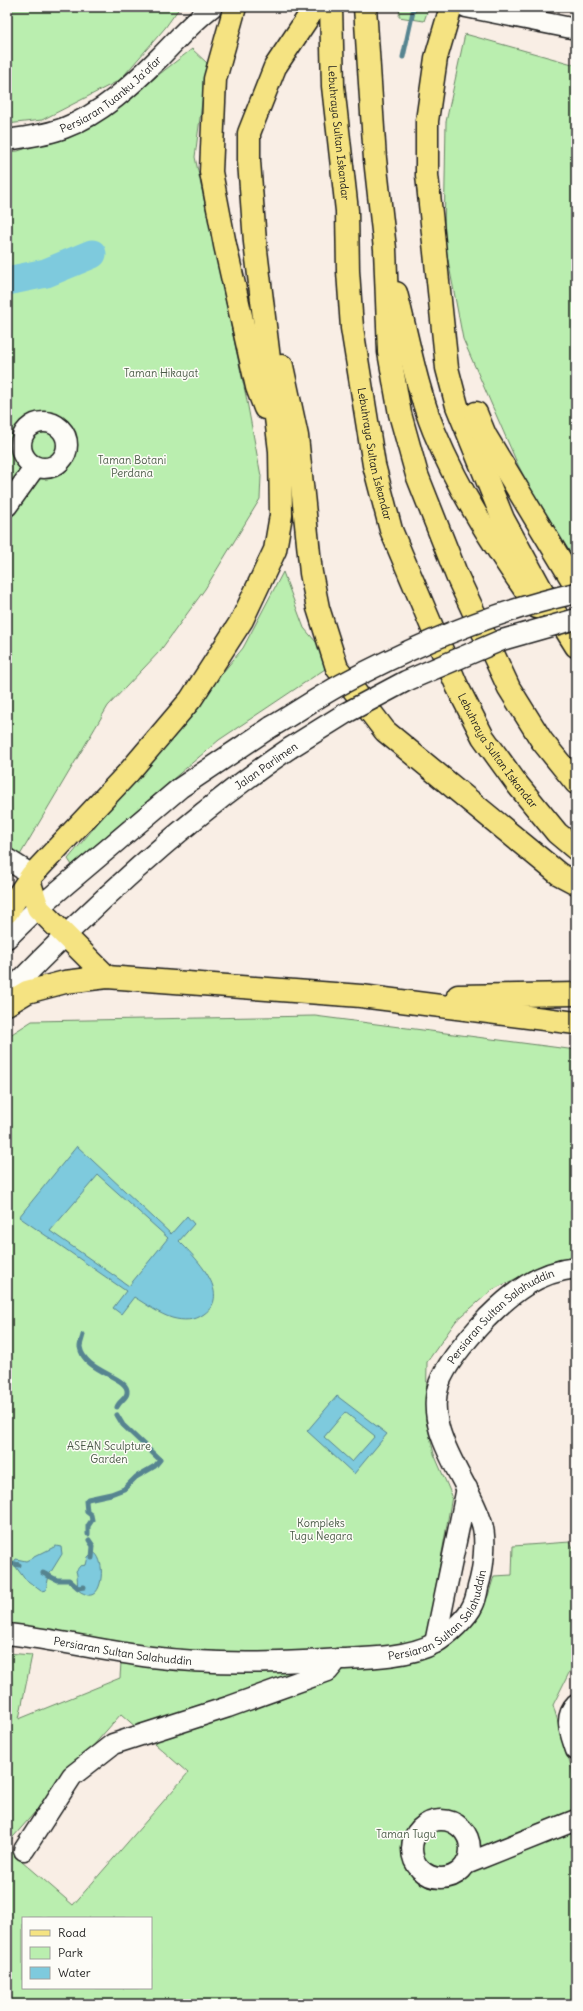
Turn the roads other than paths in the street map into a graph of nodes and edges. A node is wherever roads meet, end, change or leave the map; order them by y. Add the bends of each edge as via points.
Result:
1 (212, 7) edge
2 (331, 7) edge
3 (365, 7) edge
4 (451, 7) edge
5 (466, 7) edge
6 (312, 12) edge
7 (233, 14) edge
8 (196, 19) junction
9 (375, 21) edge
10 (576, 29) edge
11 (7, 140) edge
12 (255, 242) junction
13 (385, 249) junction
14 (443, 334) junction
15 (280, 451) junction
16 (35, 467) dead end
17 (7, 506) edge
18 (576, 586) edge
19 (576, 593) edge
20 (576, 619) edge
21 (576, 646) edge
22 (576, 655) edge
23 (576, 783) edge
24 (180, 788) junction
25 (199, 814) junction
26 (576, 850) edge
27 (7, 859) edge
28 (31, 878) junction
29 (576, 883) edge
30 (38, 908) junction
31 (7, 912) edge
32 (64, 936) junction
33 (7, 938) edge
34 (107, 977) junction
35 (7, 994) edge
36 (576, 994) edge
37 (361, 996) junction
38 (7, 1004) edge
39 (576, 1023) edge
40 (576, 1268) edge
41 (467, 1488) junction
42 (7, 1634) edge
43 (435, 1643) junction
44 (338, 1659) junction
45 (576, 1705) edge
46 (576, 1746) edge
47 (576, 1820) edge
48 (24, 1850) dead end
49 (466, 1864) dead end

1 - 8 street, Persiaran Tuanku Ja'afar
2 - 26 main road, Lebuhraya Sultan Iskandar via 333,86 347,211 352,328 374,465 391,530 457,686 483,737 516,784
3 - 9 main road
4 - 14 main road via 436,58 427,121 427,175
5 - 10 street
6 - 12 main road via 275,68 249,133
7 - 8 street
7 - 15 main road via 215,79 211,172 257,387
8 - 11 street, Persiaran Tuanku Ja'afar via 149,68 104,107 64,128
9 - 13 main road via 376,159
12 - 15 main road
12 - 29 main road via 297,436 311,574 318,608 337,668 386,731 559,874
13 - 22 main road via 419,385 434,430 460,489 497,550 544,617
13 - 23 main road via 389,352 400,414 418,474 457,576 509,688 542,741
14 - 18 main road via 485,435
14 - 21 main road via 447,368 457,406 503,519 546,598
15 - 28 main road via 280,515 275,550 242,620 191,699 129,772
16 - 17 street
19 - 24 street, bridge via 502,613 401,655 341,685
20 - 25 street, Jalan Parlimen, bridge via 502,640 406,681 346,713 290,748
24 - 25 street
24 - 30 street
25 - 32 street, Jalan Parlimen
27 - 28 street
28 - 30 main road
28 - 31 main road
30 - 32 main road
30 - 33 street
32 - 34 main road
32 - 35 street, Jalan Parlimen
34 - 37 main road
34 - 38 main road via 66,982 27,992
36 - 37 main road
37 - 39 main road
40 - 41 street, Persiaran Sultan Salahuddin via 538,1279 515,1291 485,1320 450,1362 438,1384 438,1431
41 - 43 street
41 - 43 street, Persiaran Sultan Salahuddin via 483,1526 483,1570 473,1606 461,1622
42 - 44 street, Persiaran Sultan Salahuddin via 150,1657 202,1662
43 - 44 street, Persiaran Sultan Salahuddin via 415,1651 378,1657
44 - 48 street via 328,1671 113,1744 72,1776
45 - 46 street via 568,1720
47 - 49 street

